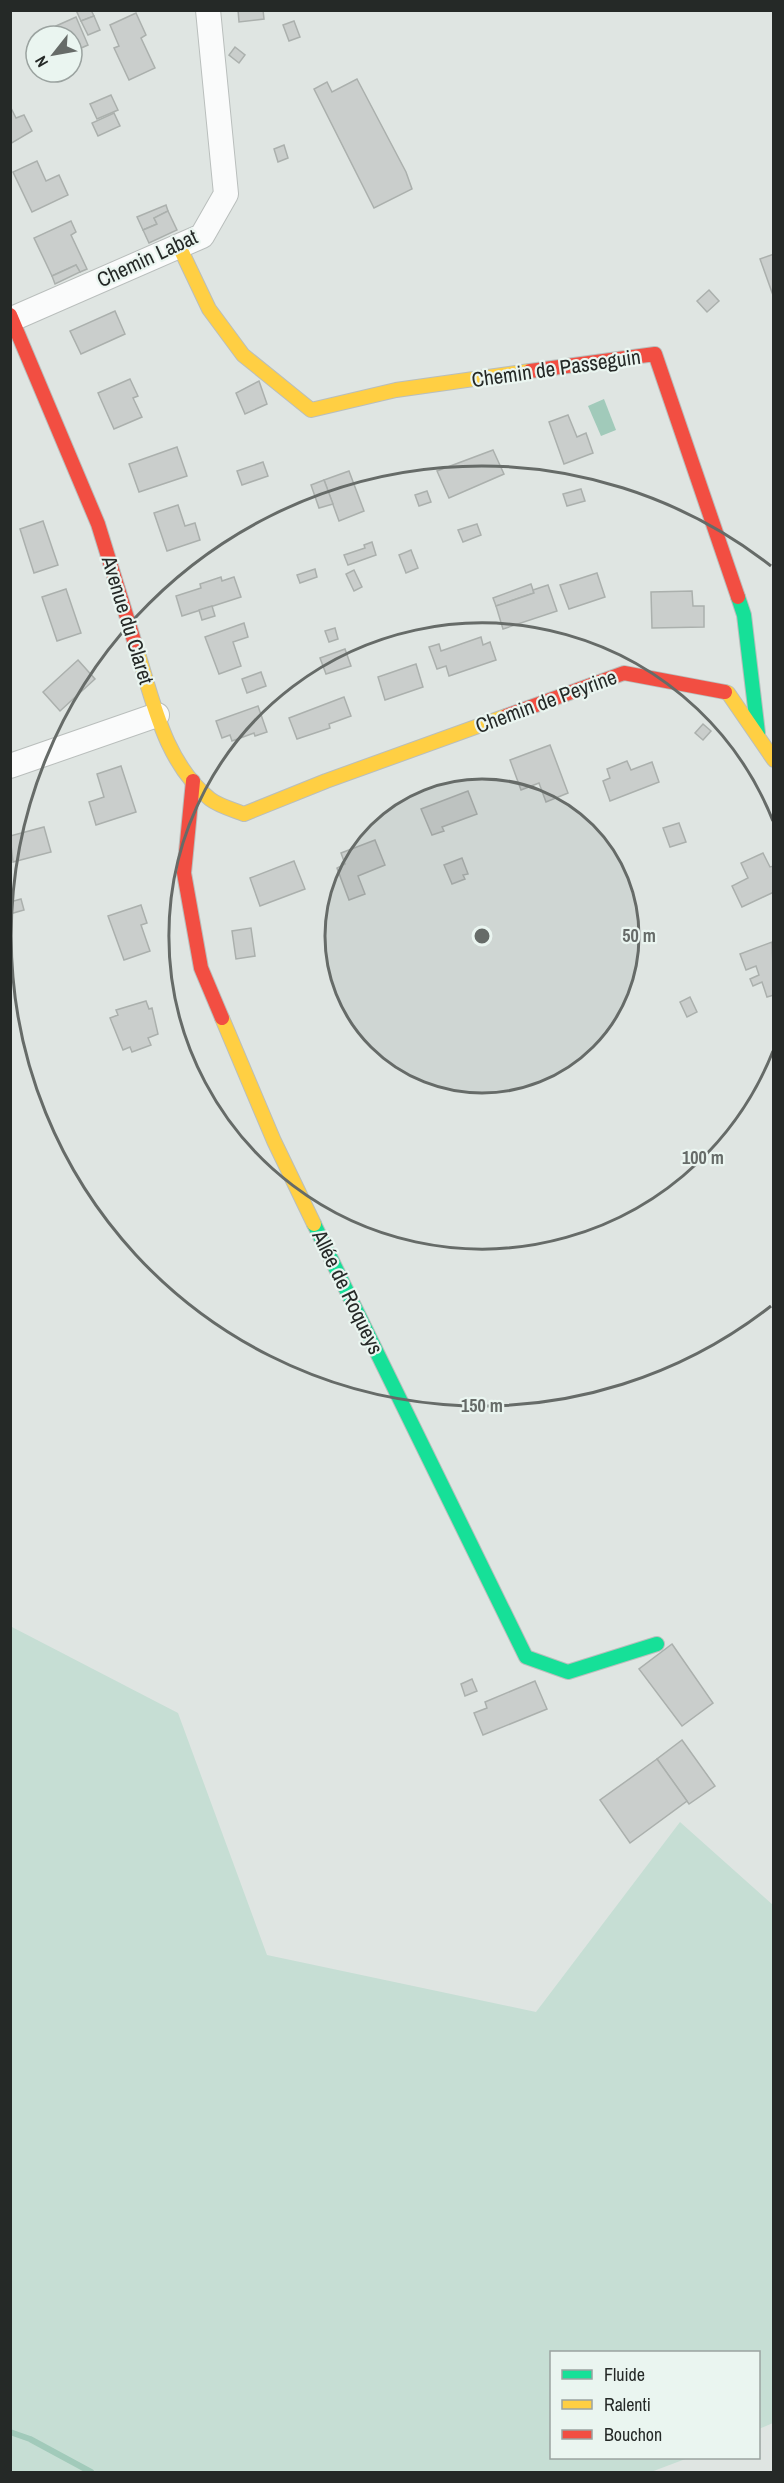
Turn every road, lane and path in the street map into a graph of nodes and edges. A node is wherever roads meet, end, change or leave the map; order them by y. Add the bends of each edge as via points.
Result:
1 (208, 10) edge
2 (179, 246) junction
3 (11, 317) edge
4 (157, 715) junction
5 (759, 738) junction
6 (774, 760) edge
7 (10, 766) edge
8 (193, 781) junction
9 (326, 781) joint
10 (657, 1644) dead end

1 - 2 street, Chemin Labat via 226,194 202,236
2 - 3 street, Chemin Labat
2 - 5 street, Chemin de Passeguin via 209,309 243,355 311,410 396,390 655,354 744,615
3 - 4 street, Avenue du Claret via 98,524
4 - 7 street
4 - 8 street, Avenue du Claret via 176,762
5 - 6 street, Chemin de Peyrine
5 - 9 street, Chemin de Peyrine via 728,693 624,673
8 - 9 street, Avenue du Claret via 211,800 244,814
8 - 10 street, Allée de Roqueys via 184,873 201,968 274,1141 526,1657 568,1672

